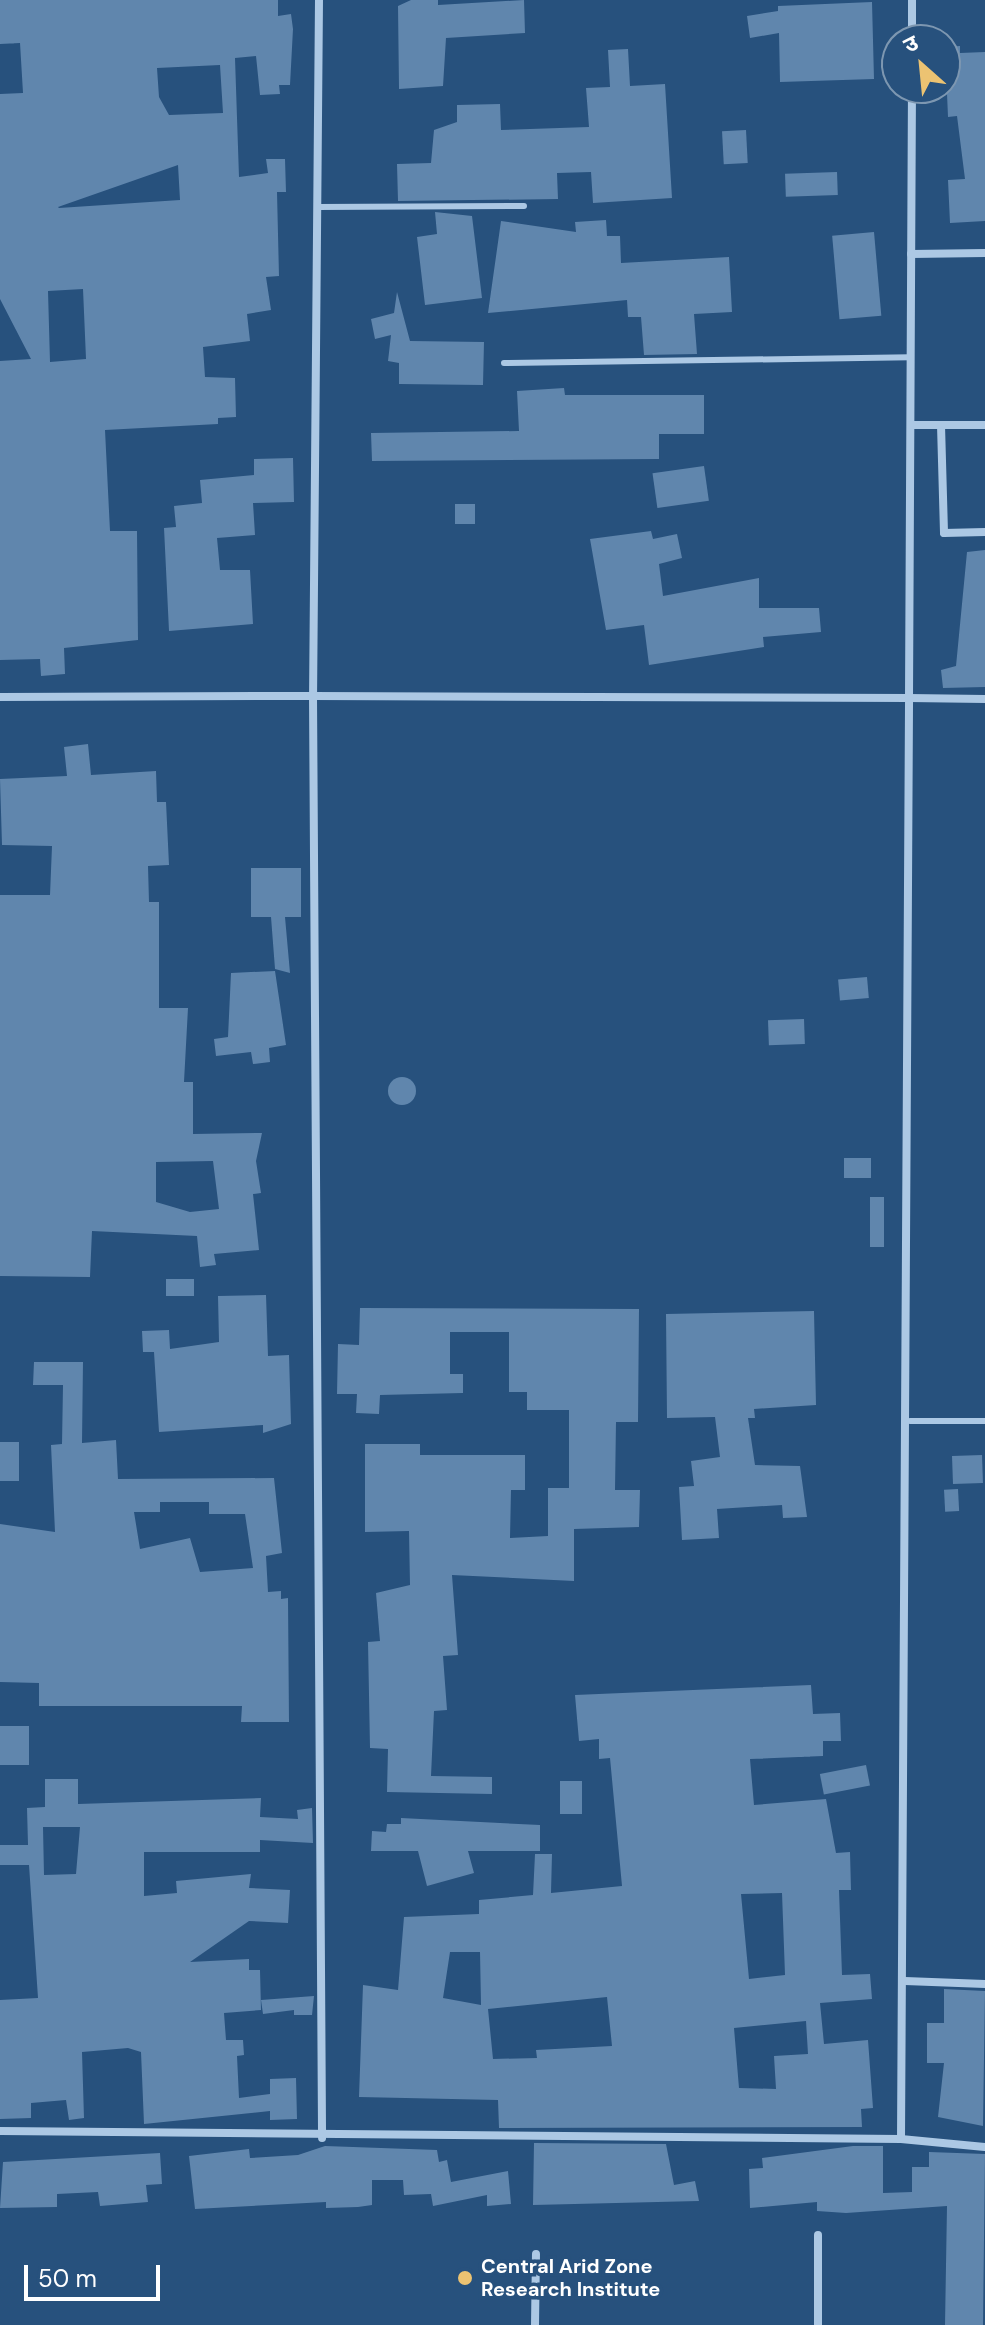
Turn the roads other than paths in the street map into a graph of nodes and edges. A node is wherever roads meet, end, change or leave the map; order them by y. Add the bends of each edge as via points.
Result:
1 (319, 0) edge
2 (912, 0) edge
3 (912, 24) edge
4 (912, 104) edge
5 (524, 206) dead end
6 (317, 207) junction
7 (985, 253) edge
8 (911, 254) junction
9 (910, 357) junction
10 (504, 363) dead end
11 (911, 425) junction
12 (941, 425) junction
13 (985, 425) edge
14 (985, 532) edge
15 (313, 696) junction
16 (0, 697) edge
17 (909, 698) junction
18 (985, 699) edge
19 (910, 1421) junction
20 (985, 1421) edge
21 (905, 1981) junction
22 (985, 1984) edge
23 (0, 2131) edge
24 (322, 2138) junction
25 (901, 2139) junction
26 (985, 2147) edge
27 (818, 2235) dead end
28 (536, 2254) dead end
29 (535, 2325) edge
30 (818, 2325) edge

1 - 6 street
2 - 3 street
4 - 8 street
5 - 6 lane
6 - 15 street
7 - 8 street
8 - 9 street
9 - 10 lane
9 - 11 street
11 - 12 street
11 - 17 street
12 - 13 street
12 - 14 street via 944,533
15 - 16 street
15 - 17 street
15 - 24 street
17 - 18 street
17 - 19 street
19 - 20 lane
19 - 21 street
21 - 22 street
21 - 25 street
23 - 24 street
24 - 25 street
25 - 26 street
27 - 30 street
28 - 29 street

